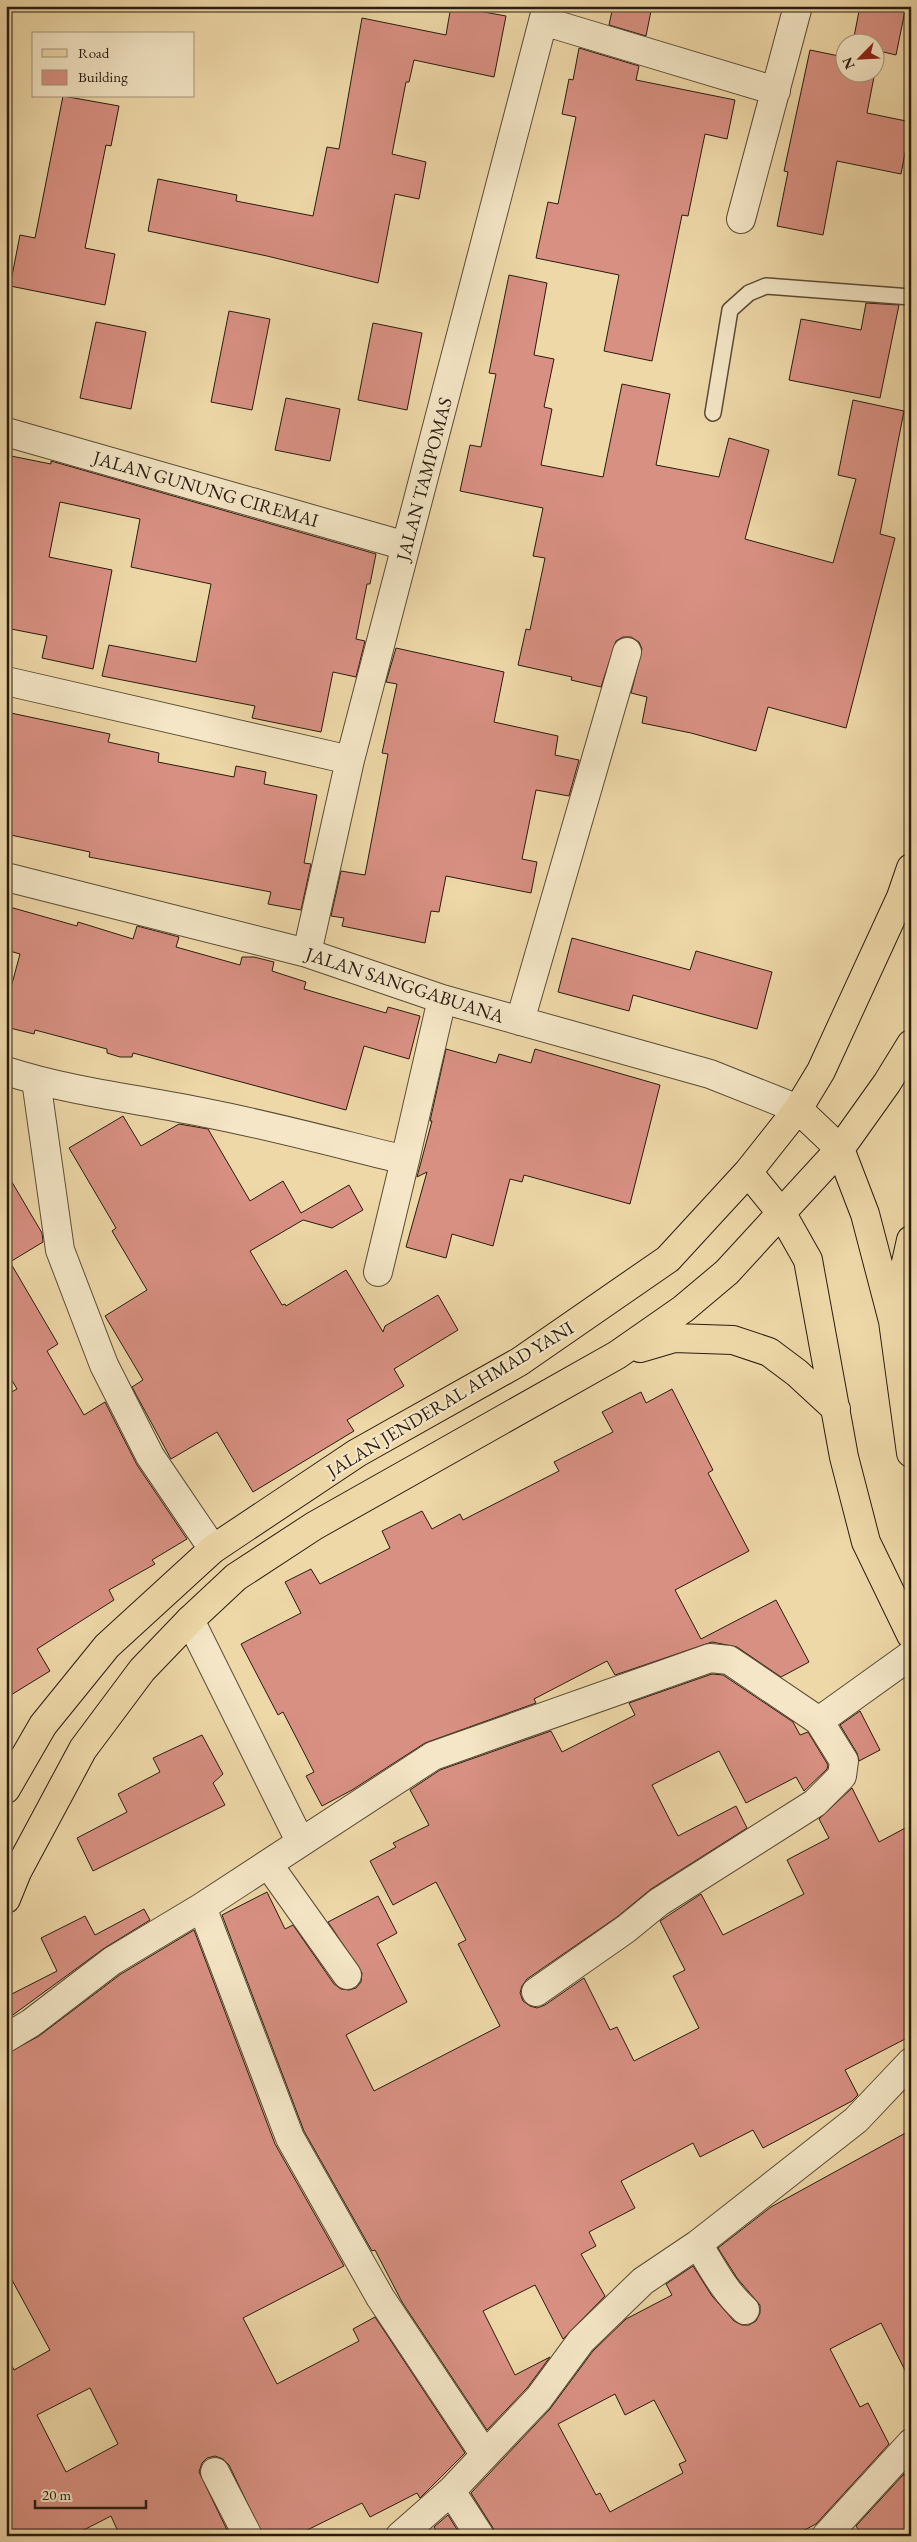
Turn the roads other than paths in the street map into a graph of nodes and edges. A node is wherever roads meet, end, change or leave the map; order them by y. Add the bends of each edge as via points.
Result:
1 (798, 6) edge
2 (545, 14) edge
3 (776, 91) junction
4 (741, 219) dead end
5 (911, 297) edge
6 (713, 413) dead end
7 (6, 432) edge
8 (406, 546) junction
9 (627, 652) dead end
10 (6, 681) edge
11 (350, 760) junction
12 (911, 868) edge
13 (6, 877) edge
14 (306, 953) junction
15 (442, 999) junction
16 (520, 1021) junction
17 (911, 1044) edge
18 (6, 1070) edge
19 (36, 1080) junction
20 (798, 1108) junction
21 (840, 1149) junction
22 (405, 1160) junction
23 (748, 1172) junction
24 (782, 1214) junction
25 (911, 1240) edge
26 (378, 1272) dead end
27 (900, 1337) edge
28 (617, 1355) junction
29 (836, 1410) junction
30 (911, 1453) edge
31 (213, 1549) junction
32 (190, 1620) junction
33 (911, 1635) edge
34 (911, 1655) edge
35 (819, 1720) junction
36 (6, 1789) edge
37 (300, 1841) junction
38 (268, 1864) junction
39 (6, 1899) edge
40 (202, 1907) junction
41 (347, 1975) dead end
42 (536, 1992) dead end
43 (6, 2038) edge
44 (911, 2062) edge
45 (698, 2244) junction
46 (745, 2310) dead end
47 (911, 2443) edge
48 (484, 2456) junction
49 (215, 2472) dead end
50 (451, 2491) junction
51 (248, 2536) edge
52 (400, 2536) edge
53 (480, 2536) edge
54 (826, 2536) edge

1 - 3 street
2 - 3 street
2 - 8 street, JALAN TAMPOMAS
3 - 4 street
5 - 6 lane via 766,286 749,293 730,310
7 - 8 street, JALAN GUNUNG CIREMAI
8 - 11 street, JALAN TAMPOMAS
9 - 16 street
10 - 11 street
11 - 14 street, JALAN TAMPOMAS
12 - 20 main road, JALAN JENDERAL AHMAD YANI via 901,897 821,1071
13 - 14 street, JALAN SANGGABUANA
14 - 15 street, JALAN SANGGABUANA
15 - 16 street, JALAN SANGGABUANA
15 - 22 street
16 - 20 street, JALAN SANGGABUANA via 710,1074
17 - 21 main road
18 - 19 street
19 - 22 street via 206,1113
19 - 31 street via 60,1250 104,1365 150,1456
20 - 21 main road
20 - 23 main road, JALAN JENDERAL AHMAD YANI
21 - 24 main road
21 - 27 main road via 864,1214
22 - 26 street
23 - 24 main road
23 - 31 main road, JALAN JENDERAL AHMAD YANI via 668,1259 519,1362 357,1453
24 - 28 main road via 727,1272 683,1309
24 - 29 main road via 808,1260
25 - 27 main road
27 - 30 main road
28 - 29 main road via 674,1338 733,1340 769,1352
28 - 32 main road via 314,1526 236,1577
29 - 33 main road via 844,1457 866,1542
31 - 36 main road, JALAN JENDERAL AHMAD YANI via 106,1646 43,1725
32 - 37 street
32 - 39 main road via 142,1670 84,1749 17,1872
34 - 35 street
35 - 37 street via 729,1660 710,1658 432,1756
35 - 42 street via 844,1761 842,1776 831,1789 815,1803 659,1902
37 - 38 street
38 - 40 street
38 - 41 street
40 - 43 street via 112,1961 31,2023
40 - 48 street via 290,2138 375,2289
44 - 45 street via 856,2120
45 - 46 street via 732,2298
45 - 48 street via 642,2281 581,2341 539,2398
47 - 54 street
48 - 50 street
49 - 51 street
50 - 52 street
50 - 53 street

